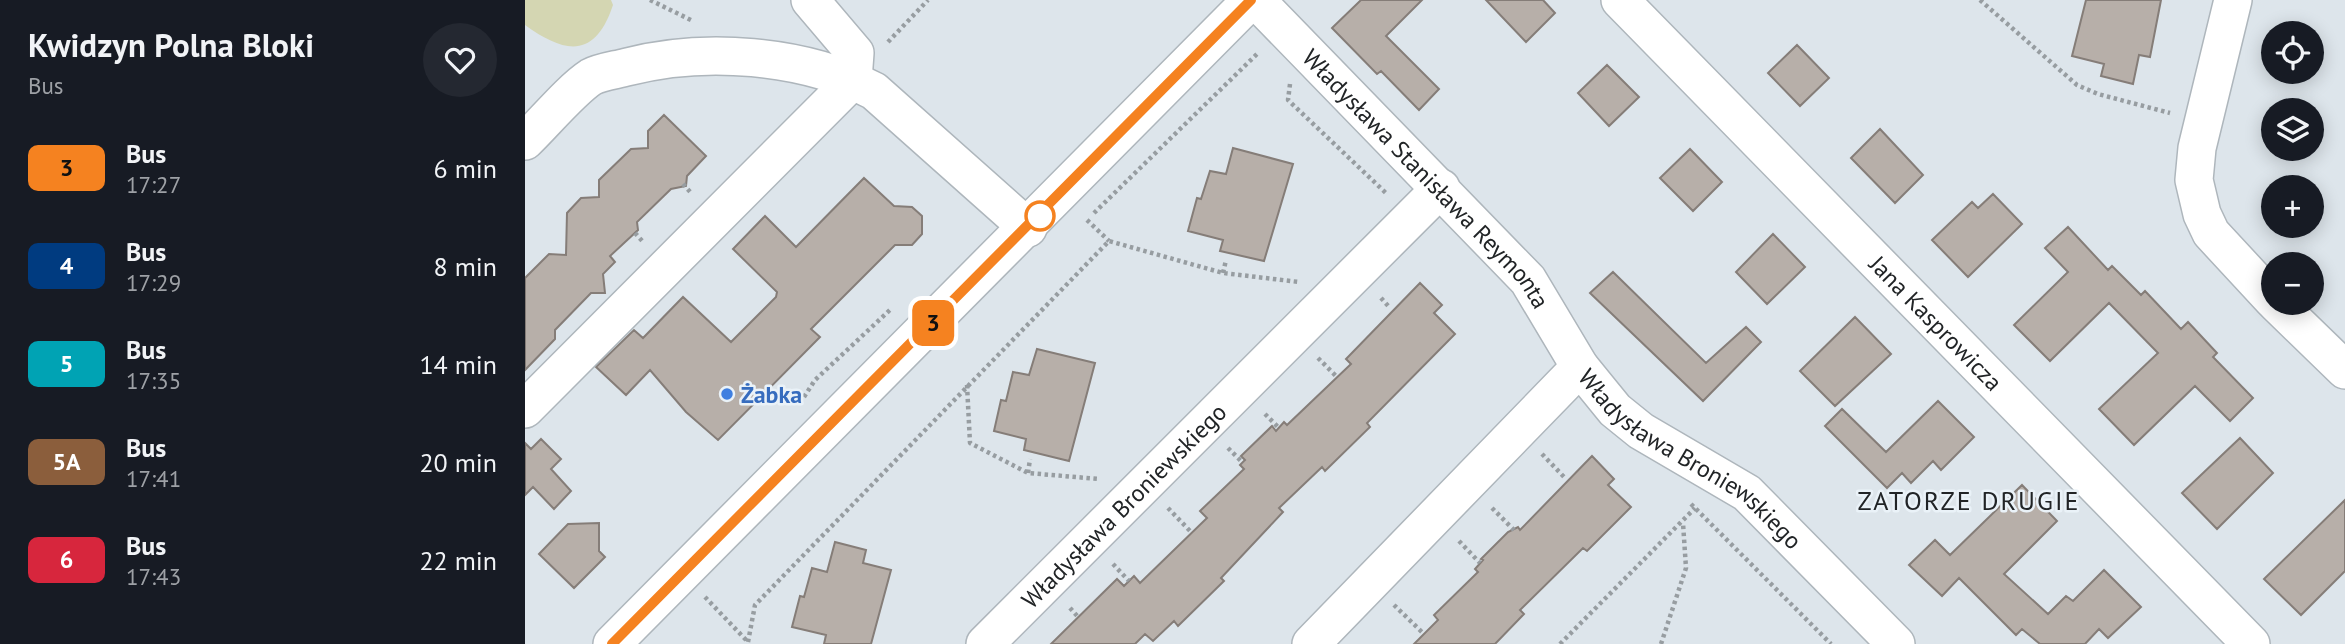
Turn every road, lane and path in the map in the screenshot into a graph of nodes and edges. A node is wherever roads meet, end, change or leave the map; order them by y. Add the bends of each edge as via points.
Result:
1 (810, 0) edge
2 (916, 0) edge
3 (928, 0) edge
4 (1254, 0) edge
5 (1620, 0) edge
6 (1980, 0) edge
7 (2233, 0) edge
8 (923, 6) junction
9 (853, 80) junction
10 (2204, 122) junction
11 (525, 141) edge
12 (1441, 188) junction
13 (1087, 220) dead end
14 (1028, 228) junction
15 (1109, 241) junction
16 (1226, 260) dead end
17 (1223, 273) junction
18 (1343, 286) junction
19 (2261, 287) edge
20 (2289, 315) edge
21 (1312, 352) dead end
22 (1580, 367) junction
23 (2345, 370) edge
24 (1337, 377) dead end
25 (967, 384) junction
26 (1257, 406) dead end
27 (525, 409) edge
28 (1279, 428) dead end
29 (1221, 441) dead end
30 (1534, 445) dead end
31 (1030, 459) dead end
32 (1243, 463) dead end
33 (1028, 473) junction
34 (1566, 478) dead end
35 (1154, 492) junction
36 (1686, 499) dead end
37 (1489, 506) dead end
38 (1695, 508) junction
39 (1683, 522) junction
40 (1514, 530) dead end
41 (1192, 533) dead end
42 (1457, 539) dead end
43 (1105, 557) dead end
44 (1480, 563) dead end
45 (1129, 581) dead end
46 (1384, 596) dead end
47 (706, 598) dead end
48 (1424, 634) dead end
49 (747, 643) edge
50 (612, 644) edge
51 (985, 644) edge
52 (1311, 644) edge
53 (1560, 644) edge
54 (1661, 644) edge
55 (1831, 644) edge
56 (1896, 644) edge
57 (2251, 644) edge

1 - 9 street via 855,53
2 - 8 path
3 - 8 path
4 - 12 street, Władysława Stanisława Reymonta
4 - 14 street
5 - 57 street, Jana Kasprowicza
6 - 10 path via 2077,85
7 - 10 street
8 - 9 path
9 - 11 street via 771,60 725,56 699,54 643,63 592,77
9 - 14 street via 874,91
9 - 27 street
10 - 19 street via 2194,180 2202,214 2218,242
12 - 18 street, Władysława Broniewskiego
12 - 22 street, Władysława Stanisława Reymonta via 1528,280
13 - 15 path
14 - 50 street
15 - 17 path
15 - 25 path
16 - 17 path
17 - 18 path
18 - 35 street, Władysława Broniewskiego
20 - 23 street
21 - 24 path
22 - 52 street, Władysława Broniewskiego
22 - 56 street, Władysława Broniewskiego via 1615,410 1641,431 1747,493
25 - 33 path via 970,443
25 - 49 path via 755,604
26 - 28 path
29 - 32 path
30 - 34 path
31 - 33 path
33 - 35 path
35 - 41 path
35 - 51 street, Władysława Broniewskiego
36 - 38 path
37 - 40 path
38 - 39 path
38 - 55 path
39 - 53 path
39 - 54 path via 1686,568
42 - 44 path
43 - 45 path
46 - 48 path
47 - 49 path

